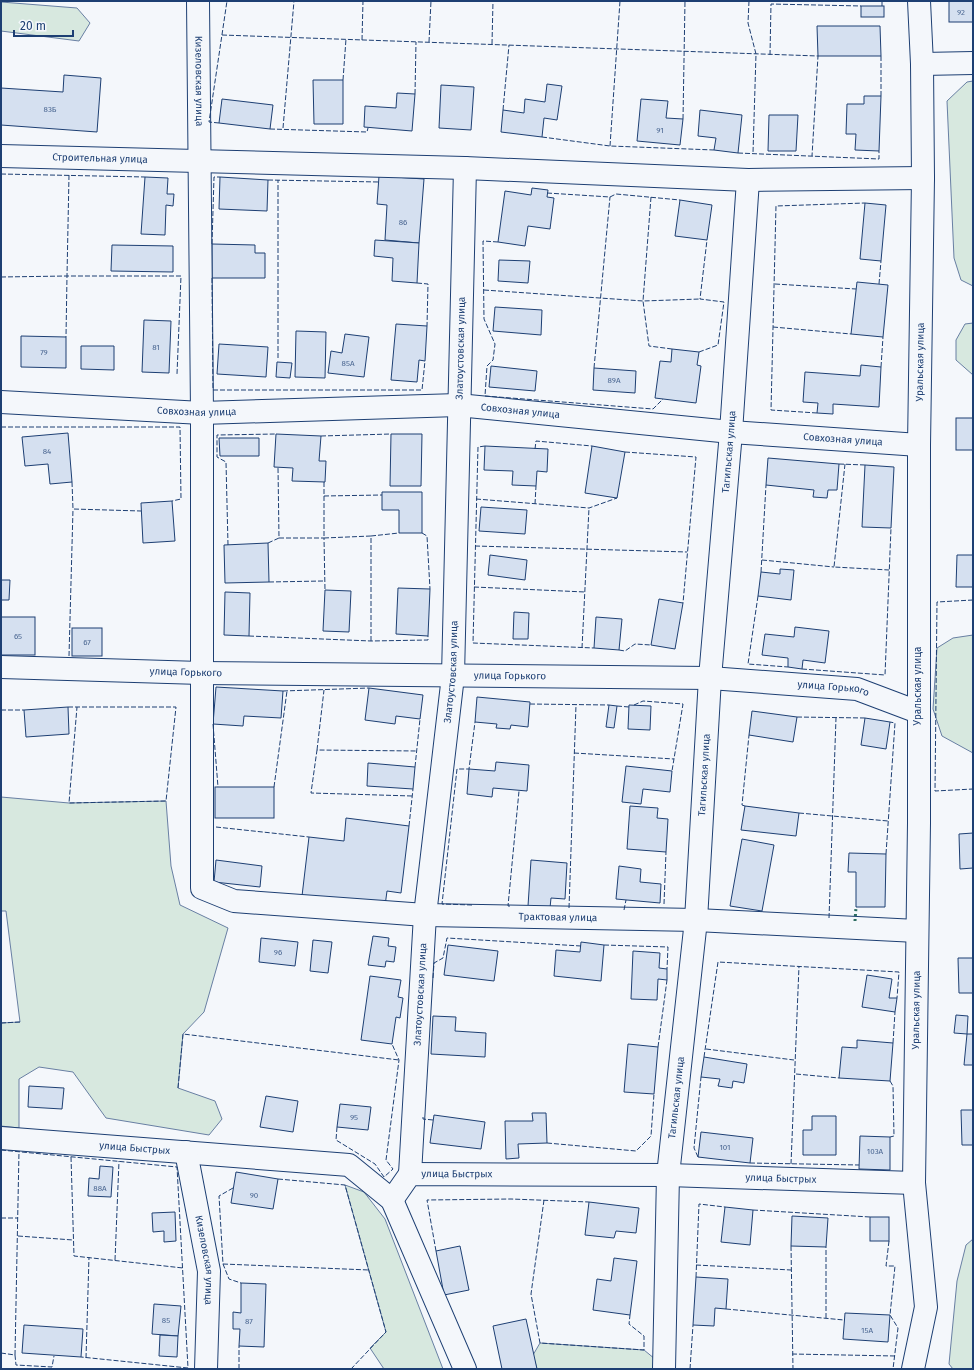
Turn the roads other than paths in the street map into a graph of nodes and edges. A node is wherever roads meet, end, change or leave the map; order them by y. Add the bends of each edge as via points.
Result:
1 (198, 1) edge
2 (919, 1) edge
3 (973, 63) edge
4 (922, 64) junction
5 (1, 156) edge
6 (199, 162) junction
7 (465, 168) junction
8 (923, 178) junction
9 (748, 180) junction
10 (1, 402) edge
11 (458, 405) junction
12 (202, 413) junction
13 (731, 432) junction
14 (919, 445) junction
15 (1, 667) edge
16 (201, 673) junction
17 (453, 676) junction
18 (710, 678) junction
19 (918, 712) junction
20 (202, 888) joint
21 (425, 915) junction
22 (696, 920) junction
23 (917, 931) junction
24 (1, 1138) edge
25 (186, 1152) junction
26 (410, 1174) junction
27 (668, 1174) junction
28 (914, 1183) junction
29 (392, 1200) junction
30 (206, 1369) edge
31 (465, 1369) edge
32 (664, 1369) edge
33 (913, 1369) edge

1 - 6 street, Кизеловская улица
2 - 4 street, Уральская улица
3 - 4 street
4 - 8 street, Уральская улица
5 - 6 street, Строительная улица
6 - 7 street, Строительная улица
6 - 12 street, Кизеловская улица
7 - 9 street, Строительная улица
7 - 11 street, Златоустовская улица
8 - 9 street, Строительная улица
8 - 14 street, Уральская улица
9 - 13 street, Тагильская улица
10 - 12 street, Совхозная улица
11 - 12 street, Совхозная улица
11 - 13 street, Совхозная улица
11 - 17 street, Златоустовская улица
12 - 16 street, Кизеловская улица
13 - 14 street, Совхозная улица
13 - 18 street, Тагильская улица
14 - 19 street, Уральская улица
15 - 16 street, улица Горького
16 - 17 street, улица Горького
16 - 20 street, Кизеловская улица
17 - 18 street, улица Горького
17 - 21 street, Златоустовская улица
18 - 19 street, улица Горького via 857,689
18 - 22 street, Тагильская улица
19 - 23 street, Уральская улица
20 - 21 street, Трактовая улица via 234,900
21 - 22 street, Трактовая улица
21 - 26 street, Златоустовская улица
22 - 23 street, Трактовая улица
22 - 27 street, Тагильская улица
23 - 28 street, Уральская улица
24 - 25 street, улица Быстрых
25 - 29 street, улица Быстрых via 349,1165
25 - 30 street, Кизеловская улица via 209,1271
26 - 27 street, улица Быстрых
26 - 29 street, улица Быстрых
27 - 28 street, улица Быстрых
27 - 32 street, Тагильская улица
28 - 33 street, Уральская улица via 926,1307
29 - 31 street

